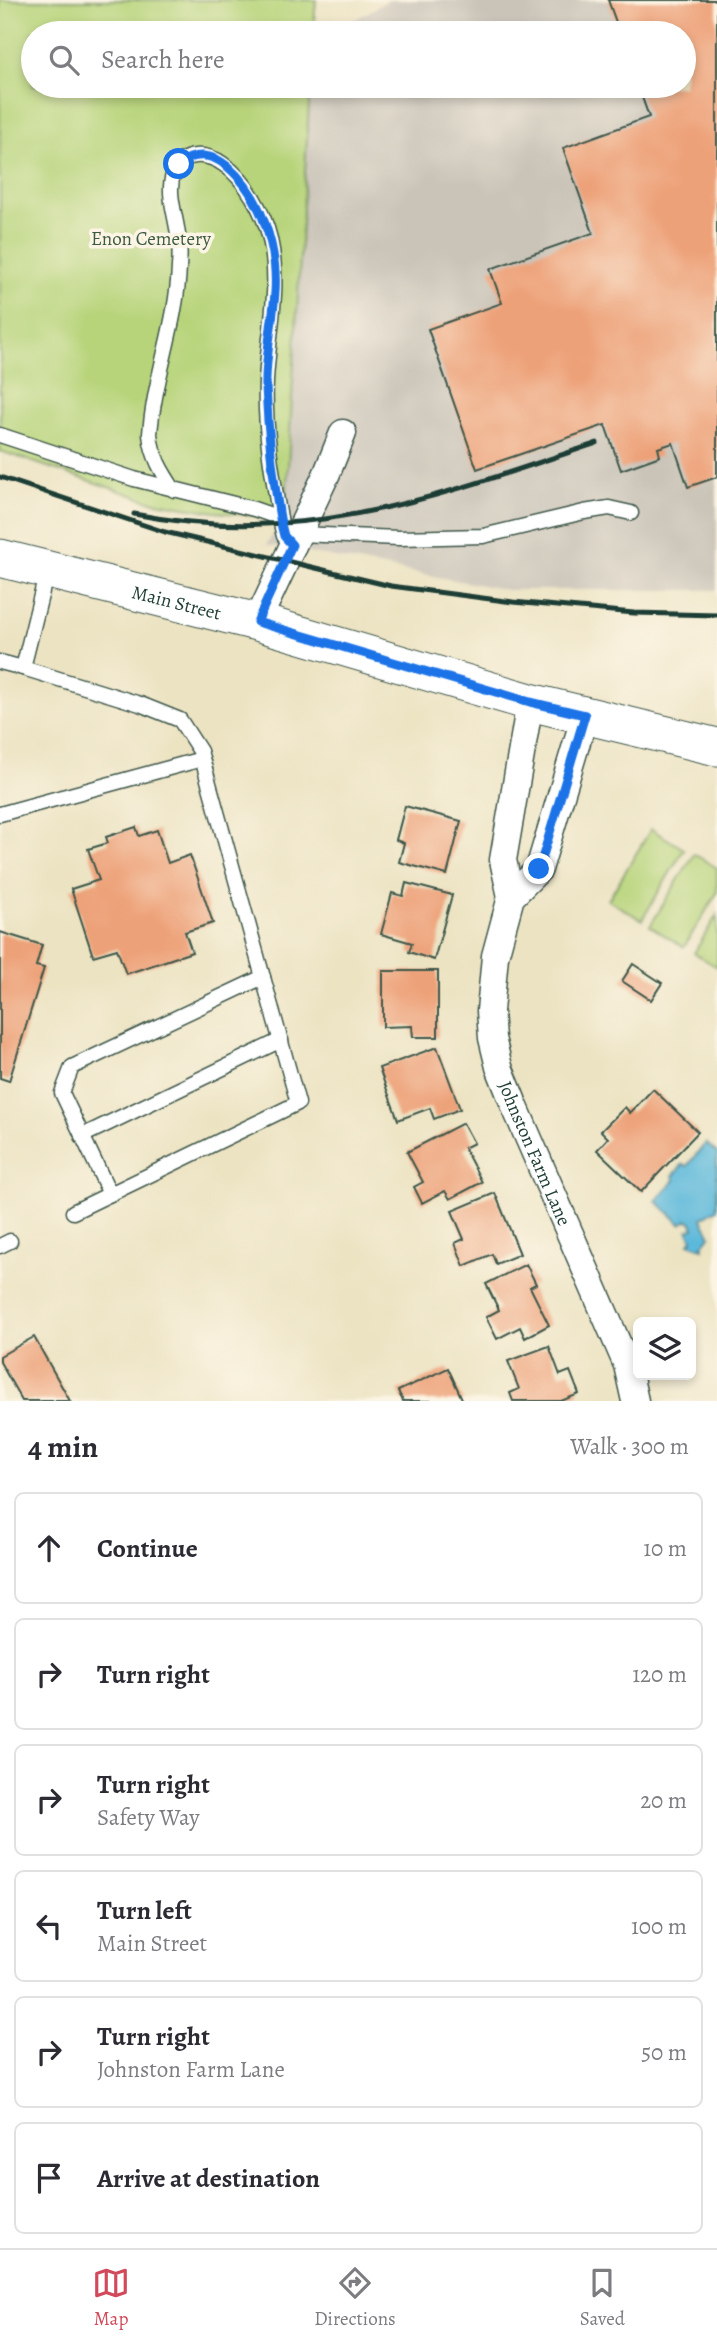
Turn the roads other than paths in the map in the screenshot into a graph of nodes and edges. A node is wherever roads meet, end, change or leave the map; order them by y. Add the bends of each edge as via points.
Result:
1 (343, 433) dead end
2 (0, 435) edge
3 (174, 490) junction
4 (631, 513) dead end
5 (290, 533) junction
6 (0, 558) edge
7 (47, 571) junction
8 (257, 622) junction
9 (0, 662) edge
10 (23, 668) junction
11 (530, 702) junction
12 (585, 715) junction
13 (717, 747) edge
14 (202, 758) junction
15 (0, 814) edge
16 (511, 897) junction
17 (263, 977) junction
18 (281, 1040) junction
19 (82, 1136) junction
20 (110, 1195) junction
21 (73, 1212) dead end
22 (635, 1401) edge

1 - 5 street via 327,473
2 - 3 lane
3 - 5 lane via 254,509
3 - 5 lane via 156,461 150,434 179,275 171,187 179,164 197,155 225,164 235,174 258,209 270,239 275,288 266,383 270,448
4 - 5 lane via 609,508 483,536
5 - 8 street
6 - 7 main road, Main Street
7 - 8 main road, Main Street
7 - 10 lane
8 - 11 main road, Main Street
9 - 10 lane
10 - 14 lane via 180,720
11 - 12 main road, Main Street
11 - 16 street, Johnston Farm Lane via 503,860
12 - 13 main road, Main Street
12 - 16 street, Johnston Farm Lane via 539,869
14 - 15 lane
14 - 17 lane
16 - 22 street, Johnston Farm Lane via 491,986 492,1038 499,1067 615,1335
17 - 18 lane
17 - 19 lane via 72,1067 62,1093
18 - 19 lane
18 - 20 lane via 298,1103
19 - 20 lane
20 - 21 lane

